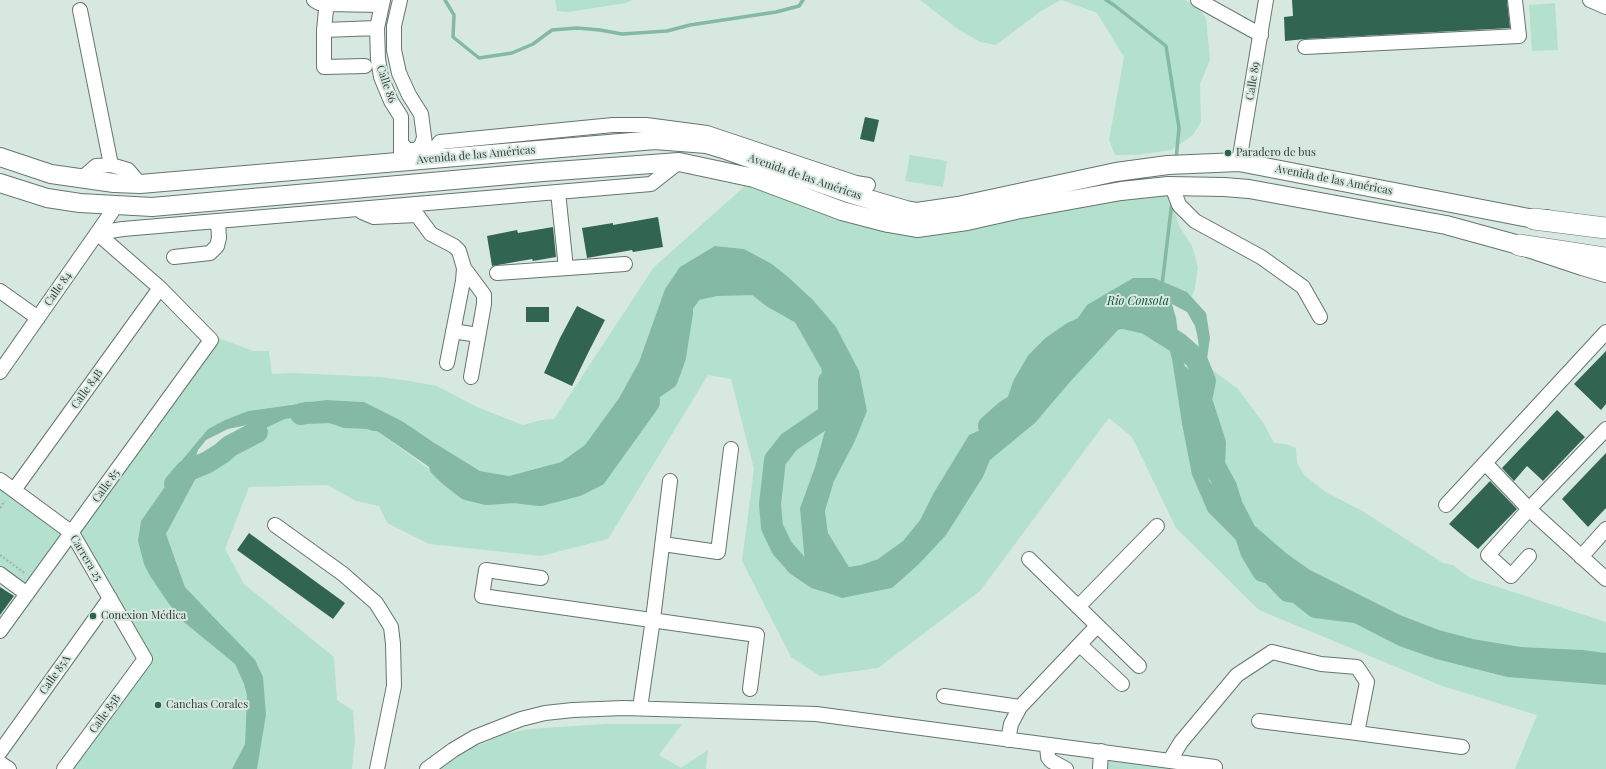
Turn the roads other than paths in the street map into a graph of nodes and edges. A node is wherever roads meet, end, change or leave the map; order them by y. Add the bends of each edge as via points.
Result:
1 (400, 0) edge
2 (1198, 0) edge
3 (1266, 0) edge
4 (1515, 0) edge
5 (1590, 0) edge
6 (323, 1) edge
7 (382, 2) edge
8 (1606, 7) edge
9 (80, 10) dead end
10 (377, 28) junction
11 (324, 30) junction
12 (1261, 35) junction
13 (1305, 47) dead end
14 (365, 66) dead end
15 (424, 138) junction
16 (401, 143) junction
17 (0, 157) edge
18 (428, 159) junction
19 (679, 162) junction
20 (1239, 162) junction
21 (111, 165) junction
22 (412, 172) junction
23 (81, 179) junction
24 (0, 183) edge
25 (140, 184) junction
26 (868, 185) dead end
27 (1172, 186) junction
28 (558, 192) junction
29 (440, 201) junction
30 (116, 206) junction
31 (356, 209) junction
32 (1534, 219) junction
33 (218, 221) junction
34 (1606, 222) edge
35 (1606, 228) edge
36 (97, 233) junction
37 (431, 234) junction
38 (1519, 245) junction
39 (174, 257) dead end
40 (1606, 258) edge
41 (625, 264) dead end
42 (464, 268) junction
43 (566, 268) junction
44 (497, 273) dead end
45 (1606, 273) edge
46 (160, 288) junction
47 (0, 291) edge
48 (1320, 317) dead end
49 (38, 318) junction
50 (453, 331) junction
51 (1606, 332) edge
52 (478, 335) junction
53 (447, 363) dead end
54 (0, 372) edge
55 (471, 376) dead end
56 (1606, 429) edge
57 (730, 449) dead end
58 (1485, 463) junction
59 (0, 480) edge
60 (670, 481) dead end
61 (12, 493) junction
62 (1446, 505) dead end
63 (1529, 509) junction
64 (276, 525) dead end
65 (1157, 526) dead end
66 (1606, 529) edge
67 (72, 533) junction
68 (663, 544) junction
69 (1529, 556) dead end
70 (1581, 557) junction
71 (1029, 559) dead end
72 (0, 574) edge
73 (541, 578) dead end
74 (1606, 580) edge
75 (27, 594) junction
76 (110, 598) junction
77 (1078, 607) junction
78 (653, 620) junction
79 (1097, 626) junction
80 (0, 631) edge
81 (1080, 645) junction
82 (145, 659) joint
83 (1138, 666) dead end
84 (1122, 684) dead end
85 (750, 689) dead end
86 (944, 696) dead end
87 (640, 708) junction
88 (1020, 708) junction
89 (1260, 721) dead end
90 (1357, 733) junction
91 (1008, 740) junction
92 (1047, 745) junction
93 (1462, 747) dead end
94 (1101, 751) junction
95 (0, 752) edge
96 (1170, 760) junction
97 (0, 763) edge
98 (1215, 766) dead end
99 (9, 769) edge
100 (64, 769) edge
101 (377, 769) edge
102 (427, 769) edge
103 (1066, 769) edge
104 (1100, 769) edge

1 - 15 street, Calle 86 via 394,26 394,50 399,73 421,114
2 - 12 street
3 - 12 street, Calle 89
4 - 13 street via 1519,36
5 - 8 street
6 - 7 street
6 - 11 street
7 - 10 street, Calle 86
9 - 21 street
10 - 11 street
10 - 16 street, Calle 86 via 378,59 391,101 401,117
11 - 14 street via 324,67
12 - 20 street, Calle 89
15 - 16 street via 416,150 407,150
15 - 18 street, Calle 86
16 - 22 street, Calle 86
17 - 23 main road, Avenida de las Américas via 51,174
18 - 20 main road, Avenida de las Américas via 655,140 706,144 848,194 918,212 958,206 1116,172 1168,165
18 - 22 main road
18 - 26 street via 440,142 613,125 646,125 707,133
19 - 22 main road, Avenida de las Américas via 543,172
19 - 27 main road, Avenida de las Américas via 754,178 842,211 917,228 967,221 1121,191
19 - 28 street via 651,184
20 - 32 main road, Avenida de las Américas
21 - 23 street via 96,166
21 - 25 street via 128,170
22 - 25 main road, Avenida de las Américas
22 - 29 street
22 - 30 main road, Avenida de las Américas via 368,187 152,207
23 - 25 main road, Avenida de las Américas
24 - 30 main road, Avenida de las Américas via 47,198
27 - 38 main road, Avenida de las Américas via 1256,190 1446,225
27 - 48 street via 1179,205 1195,221 1261,257 1303,287
28 - 29 street
28 - 43 street
29 - 31 street
29 - 37 street via 432,213
30 - 36 street, Calle 84
31 - 33 street
31 - 37 street via 374,217 417,215
32 - 34 main road
32 - 35 highway, Avenida de las Américas
33 - 36 street
33 - 39 street via 219,238 217,246 210,253
36 - 46 street
36 - 49 street, Calle 84
37 - 42 street via 459,251
38 - 40 highway, Avenida de las Américas
38 - 45 main road
41 - 43 street
42 - 50 street
42 - 52 street via 484,295
43 - 44 street
46 - 61 street, Calle 84B
46 - 67 street, Calle 85 via 211,340
47 - 49 street
49 - 54 street, Calle 84
50 - 52 street
50 - 53 street
51 - 58 street
52 - 55 street
56 - 63 street
57 - 68 street via 718,552
58 - 62 street
58 - 63 street
59 - 61 street, Carrera 25
60 - 68 street
61 - 67 street, Carrera 25
63 - 69 street via 1488,555 1511,576
63 - 70 street
64 - 101 street via 343,574 376,603 391,627 394,686
65 - 77 street
66 - 70 street
67 - 75 street, Calle 85
67 - 76 street, Carrera 25
68 - 78 street
70 - 74 street
71 - 77 street
72 - 75 street
73 - 78 street via 486,570 482,596
75 - 80 street, Calle 85
76 - 82 street, Carrera 25
76 - 95 street, Calle 85A
77 - 79 street
78 - 85 street via 757,635
78 - 87 street
79 - 81 street
79 - 83 street
81 - 84 street
81 - 88 street
82 - 100 street, Calle 85B
86 - 88 street
87 - 91 street via 816,714
87 - 102 street via 573,710 527,718 475,737
88 - 91 street via 1011,724
89 - 90 street
90 - 93 street
90 - 96 street via 1367,682 1357,668 1321,664 1272,652 1237,675 1181,742
91 - 92 street
92 - 94 street
92 - 103 street via 1051,761
94 - 96 street
94 - 104 street
96 - 98 street
97 - 99 street

